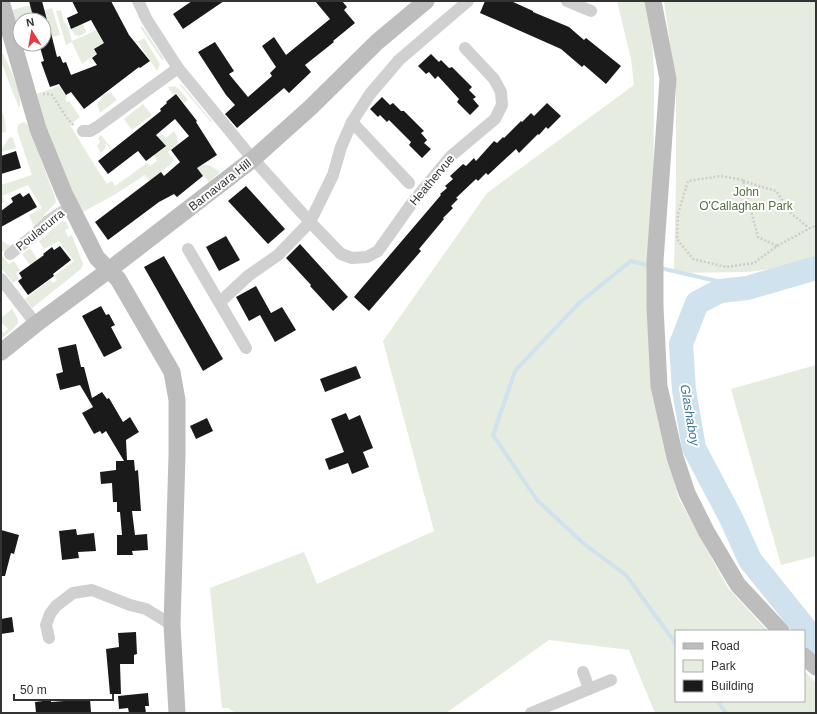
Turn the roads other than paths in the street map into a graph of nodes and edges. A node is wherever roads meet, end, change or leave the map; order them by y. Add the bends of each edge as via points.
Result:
1 (2, 1) edge
2 (426, 1) edge
3 (468, 1) edge
4 (567, 1) edge
5 (653, 1) edge
6 (140, 2) edge
7 (591, 11) dead end
8 (465, 48) dead end
9 (178, 68) junction
10 (352, 122) junction
11 (83, 132) road end
12 (254, 159) junction
13 (409, 183) dead end
14 (71, 206) junction
15 (310, 222) junction
16 (188, 249) dead end
17 (10, 254) dead end
18 (109, 270) junction
19 (1, 280) edge
20 (220, 302) junction
21 (36, 324) junction
22 (246, 348) dead end
23 (1, 352) edge
24 (172, 625) junction
25 (780, 630) edge
26 (49, 638) dead end
27 (805, 657) edge
28 (816, 667) edge
29 (583, 672) dead end
30 (611, 680) dead end
31 (590, 689) junction
32 (177, 713) edge
33 (531, 713) edge

1 - 14 main road via 38,129
2 - 12 main road, Barnavara Hill via 377,42
3 - 10 street via 398,60 370,94
4 - 7 street
5 - 25 main road via 668,79 655,261 659,386 687,493 738,585
6 - 9 street, Heathervue via 147,20
8 - 15 street, Heathervue via 494,79 501,92 502,105 495,119 451,156 412,203 378,251 367,257 352,258 341,254
9 - 11 street via 97,127
9 - 12 street, Heathervue
10 - 13 street, Heathervue
10 - 15 street via 333,175
12 - 15 street, Heathervue
12 - 18 main road, Barnavara Hill
14 - 17 street, Poulacurra via 48,221
14 - 18 main road via 97,258
15 - 20 street via 278,255 248,276
16 - 20 street
18 - 21 main road, Barnavara Hill
18 - 24 main road via 118,279 172,372 175,386 177,452
19 - 21 street
20 - 22 street
21 - 23 main road, Barnavara Hill
24 - 26 street via 146,609 92,590 73,593 56,606 46,625
24 - 32 main road
27 - 28 main road
29 - 31 street
30 - 31 street
31 - 33 street

